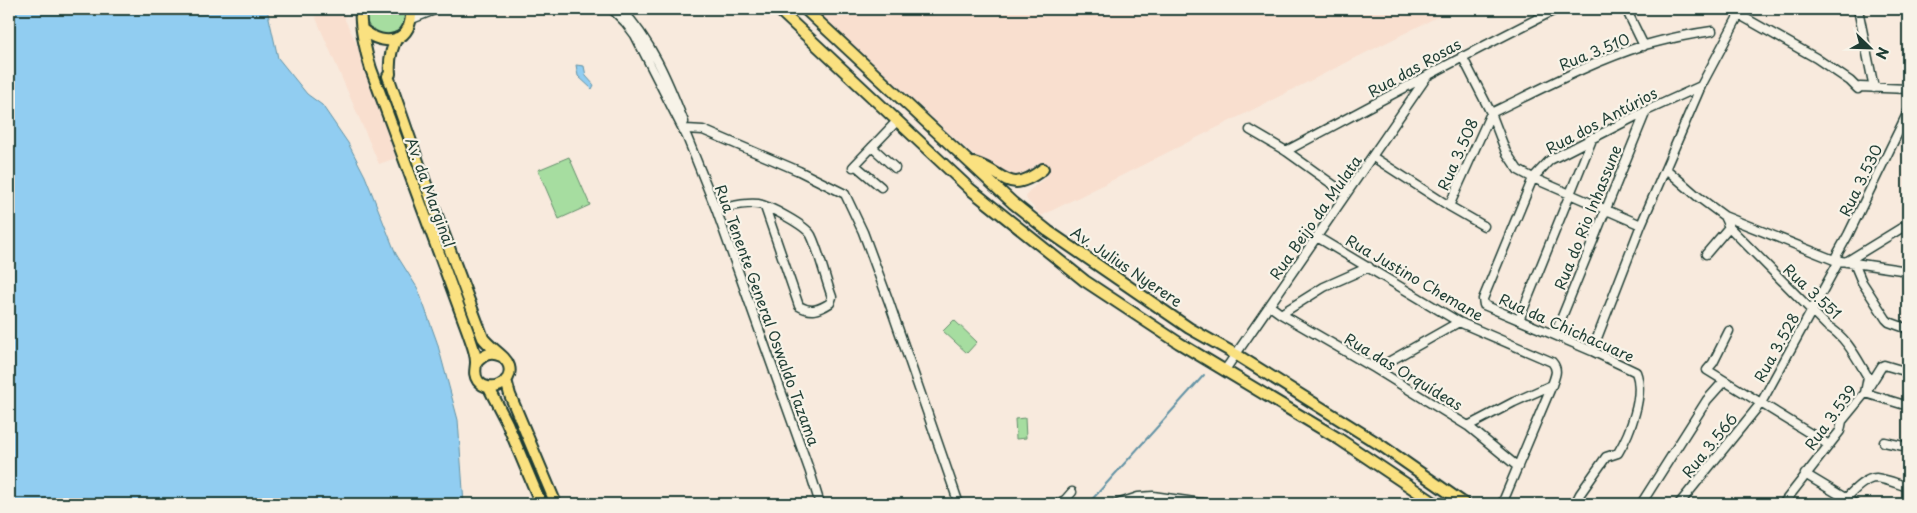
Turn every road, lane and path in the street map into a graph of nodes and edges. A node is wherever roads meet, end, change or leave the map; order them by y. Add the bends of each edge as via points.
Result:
1 (361, 9) edge
2 (437, 9) edge
3 (612, 9) edge
4 (621, 9) edge
5 (778, 9) edge
6 (805, 9) edge
7 (1557, 9) edge
8 (1626, 9) edge
9 (1858, 9) edge
10 (1739, 10) edge
11 (412, 14) edge
12 (363, 30) junction
13 (1712, 31) dead end
14 (397, 38) junction
15 (1644, 46) junction
16 (1462, 56) junction
17 (1426, 78) junction
18 (1701, 86) junction
19 (1874, 88) junction
20 (1908, 89) edge
21 (1646, 110) junction
22 (1908, 112) edge
23 (1491, 113) junction
24 (897, 121) junction
25 (1250, 130) dead end
26 (687, 133) junction
27 (1593, 137) junction
28 (872, 147) junction
29 (1286, 152) junction
30 (1373, 157) junction
31 (968, 162) junction
32 (895, 168) dead end
33 (1043, 169) dead end
34 (1666, 169) junction
35 (1533, 178) junction
36 (880, 187) dead end
37 (1346, 194) junction
38 (1570, 195) junction
39 (1449, 206) junction
40 (765, 207) junction
41 (716, 209) junction
42 (1605, 210) junction
43 (1724, 216) junction
44 (1908, 224) edge
45 (1641, 225) junction
46 (1484, 226) dead end
47 (1729, 227) junction
48 (1317, 237) junction
49 (1706, 254) dead end
50 (1843, 262) junction
51 (1368, 267) junction
52 (1908, 271) edge
53 (1484, 305) joint
54 (1270, 306) junction
55 (1812, 311) junction
56 (1281, 314) junction
57 (1519, 320) junction
58 (1459, 322) junction
59 (1908, 329) edge
60 (1729, 331) dead end
61 (1554, 334) junction
62 (1592, 351) junction
63 (1237, 355) junction
64 (502, 356) junction
65 (476, 363) junction
66 (1376, 369) junction
67 (1225, 370) junction
68 (1908, 372) edge
69 (506, 380) junction
70 (1724, 381) junction
71 (1552, 385) junction
72 (489, 388) junction
73 (1864, 393) junction
74 (1761, 403) junction
75 (1908, 406) edge
76 (1468, 426) junction
77 (1884, 442) dead end
78 (1829, 445) junction
79 (1908, 447) edge
80 (1518, 467) junction
81 (1805, 474) junction
82 (1908, 487) edge
83 (1072, 492) dead end
84 (956, 493) junction
85 (1847, 498) junction
86 (541, 504) edge
87 (556, 504) edge
88 (820, 504) edge
89 (955, 504) edge
90 (959, 504) edge
91 (1057, 504) edge
92 (1117, 504) edge
93 (1208, 504) edge
94 (1436, 504) edge
95 (1465, 504) edge
96 (1502, 504) edge
97 (1575, 504) edge
98 (1641, 504) edge
99 (1679, 504) edge
100 (1783, 504) edge
101 (1840, 504) edge
102 (1856, 504) edge

1 - 12 main road, Av. da Marginal
2 - 11 street
3 - 26 street, Rua Tenente General Oswaldo Tazama via 635,35
4 - 26 street, Rua Tenente General Oswaldo Tazama via 650,46 673,93
5 - 24 main road
6 - 31 main road, Av. Julius Nyerere
7 - 16 street, Rua das Rosas
8 - 15 street
9 - 19 street
10 - 18 street
10 - 19 street via 1816,58 1858,89
11 - 14 main road, Av. da Marginal via 407,30
12 - 14 main road via 382,41
12 - 65 main road, Av. da Marginal via 371,69 468,332
13 - 15 street, Rua 3.510
14 - 64 main road, Av. da Marginal via 392,47 388,76 483,338
15 - 23 street, Rua 3.510 via 1589,66
16 - 17 street, Rua das Rosas
16 - 23 street
17 - 29 street, Rua das Rosas
17 - 30 street, Rua Beijo da Mulata
18 - 21 street, Rua dos Antúrios
18 - 34 street
19 - 20 street
21 - 27 street, Rua dos Antúrios
21 - 42 street, Rua do Rio Inhassune
22 - 50 street, Rua 3.530 via 1848,235
23 - 35 street via 1506,152 1518,170
23 - 39 street, Rua 3.508
24 - 28 street
24 - 67 main road via 970,188 1096,289
25 - 29 street
26 - 41 street, Rua Tenente General Oswaldo Tazama
26 - 84 street via 696,128 703,130 845,194 889,302
27 - 35 street, Rua dos Antúrios via 1550,160
27 - 38 street
28 - 32 street
28 - 36 street via 854,166
29 - 37 street
30 - 37 street, Rua Beijo da Mulata
30 - 39 street
31 - 33 main road via 979,164 1014,182 1023,181
31 - 63 main road, Av. Julius Nyerere via 1048,231 1189,328
34 - 43 street
34 - 45 street
35 - 38 street
35 - 53 street, Rua dos Antúrios via 1482,299
37 - 48 street, Rua Beijo da Mulata
38 - 42 street
38 - 57 street
39 - 46 street
40 - 40 street via 810,233 832,297 830,303 822,308 814,311 799,306
40 - 41 street via 741,204
41 - 88 street, Rua Tenente General Oswaldo Tazama
42 - 45 street
42 - 61 street, Rua do Rio Inhassune
43 - 47 street, Rua 3.551
43 - 50 street
44 - 50 street
45 - 62 street
47 - 49 street
47 - 55 street, Rua 3.551
48 - 51 street, Rua Justino Chemane
48 - 54 street, Rua Beijo da Mulata
50 - 52 street
50 - 55 street, Rua 3.528
50 - 59 street via 1862,282 1886,319
51 - 56 street via 1324,287
51 - 58 street, Rua Justino Chemane
53 - 57 street, Rua da Chichacuare
54 - 56 street, Rua das Orquídeas
54 - 63 street, Rua Beijo da Mulata
55 - 73 street, Rua 3.551 via 1842,338 1868,377
55 - 74 street, Rua 3.528
56 - 66 street, Rua das Orquídeas
57 - 61 street, Rua da Chichacuare
58 - 66 street
58 - 71 street, Rua Justino Chemane via 1552,362 1557,371
60 - 70 street via 1707,370
61 - 62 street, Rua da Chichacuare
62 - 97 street, Rua da Chichacuare via 1636,372 1637,403 1622,447 1618,453 1606,457
63 - 67 street, Rua Beijo da Mulata
63 - 95 main road, Av. Julius Nyerere via 1382,446
64 - 65 main road via 490,354
64 - 69 main road via 509,366
65 - 72 main road, Av. da Marginal via 477,379
66 - 76 street, Rua das Orquídeas
67 - 94 main road via 1339,439
68 - 73 street, Rua 3.539 via 1883,365
69 - 72 main road
69 - 87 main road
70 - 74 street
70 - 98 street via 1707,400
71 - 76 street
71 - 80 street, Rua Justino Chemane
72 - 86 main road, Av. da Marginal via 507,422
73 - 75 street
73 - 78 street, Rua 3.539 via 1842,421 1840,431
74 - 78 street, Rua 3.528
74 - 99 street, Rua 3.566
76 - 80 street, Rua das Orquídeas
77 - 79 street
78 - 81 street, Rua 3.539
80 - 96 street, Rua Justino Chemane
81 - 85 street
81 - 100 street, Rua 3.539
82 - 85 street via 1876,478 1856,488
83 - 91 street
84 - 89 street
84 - 90 street
85 - 101 street
85 - 102 street
92 - 93 street via 1153,496

